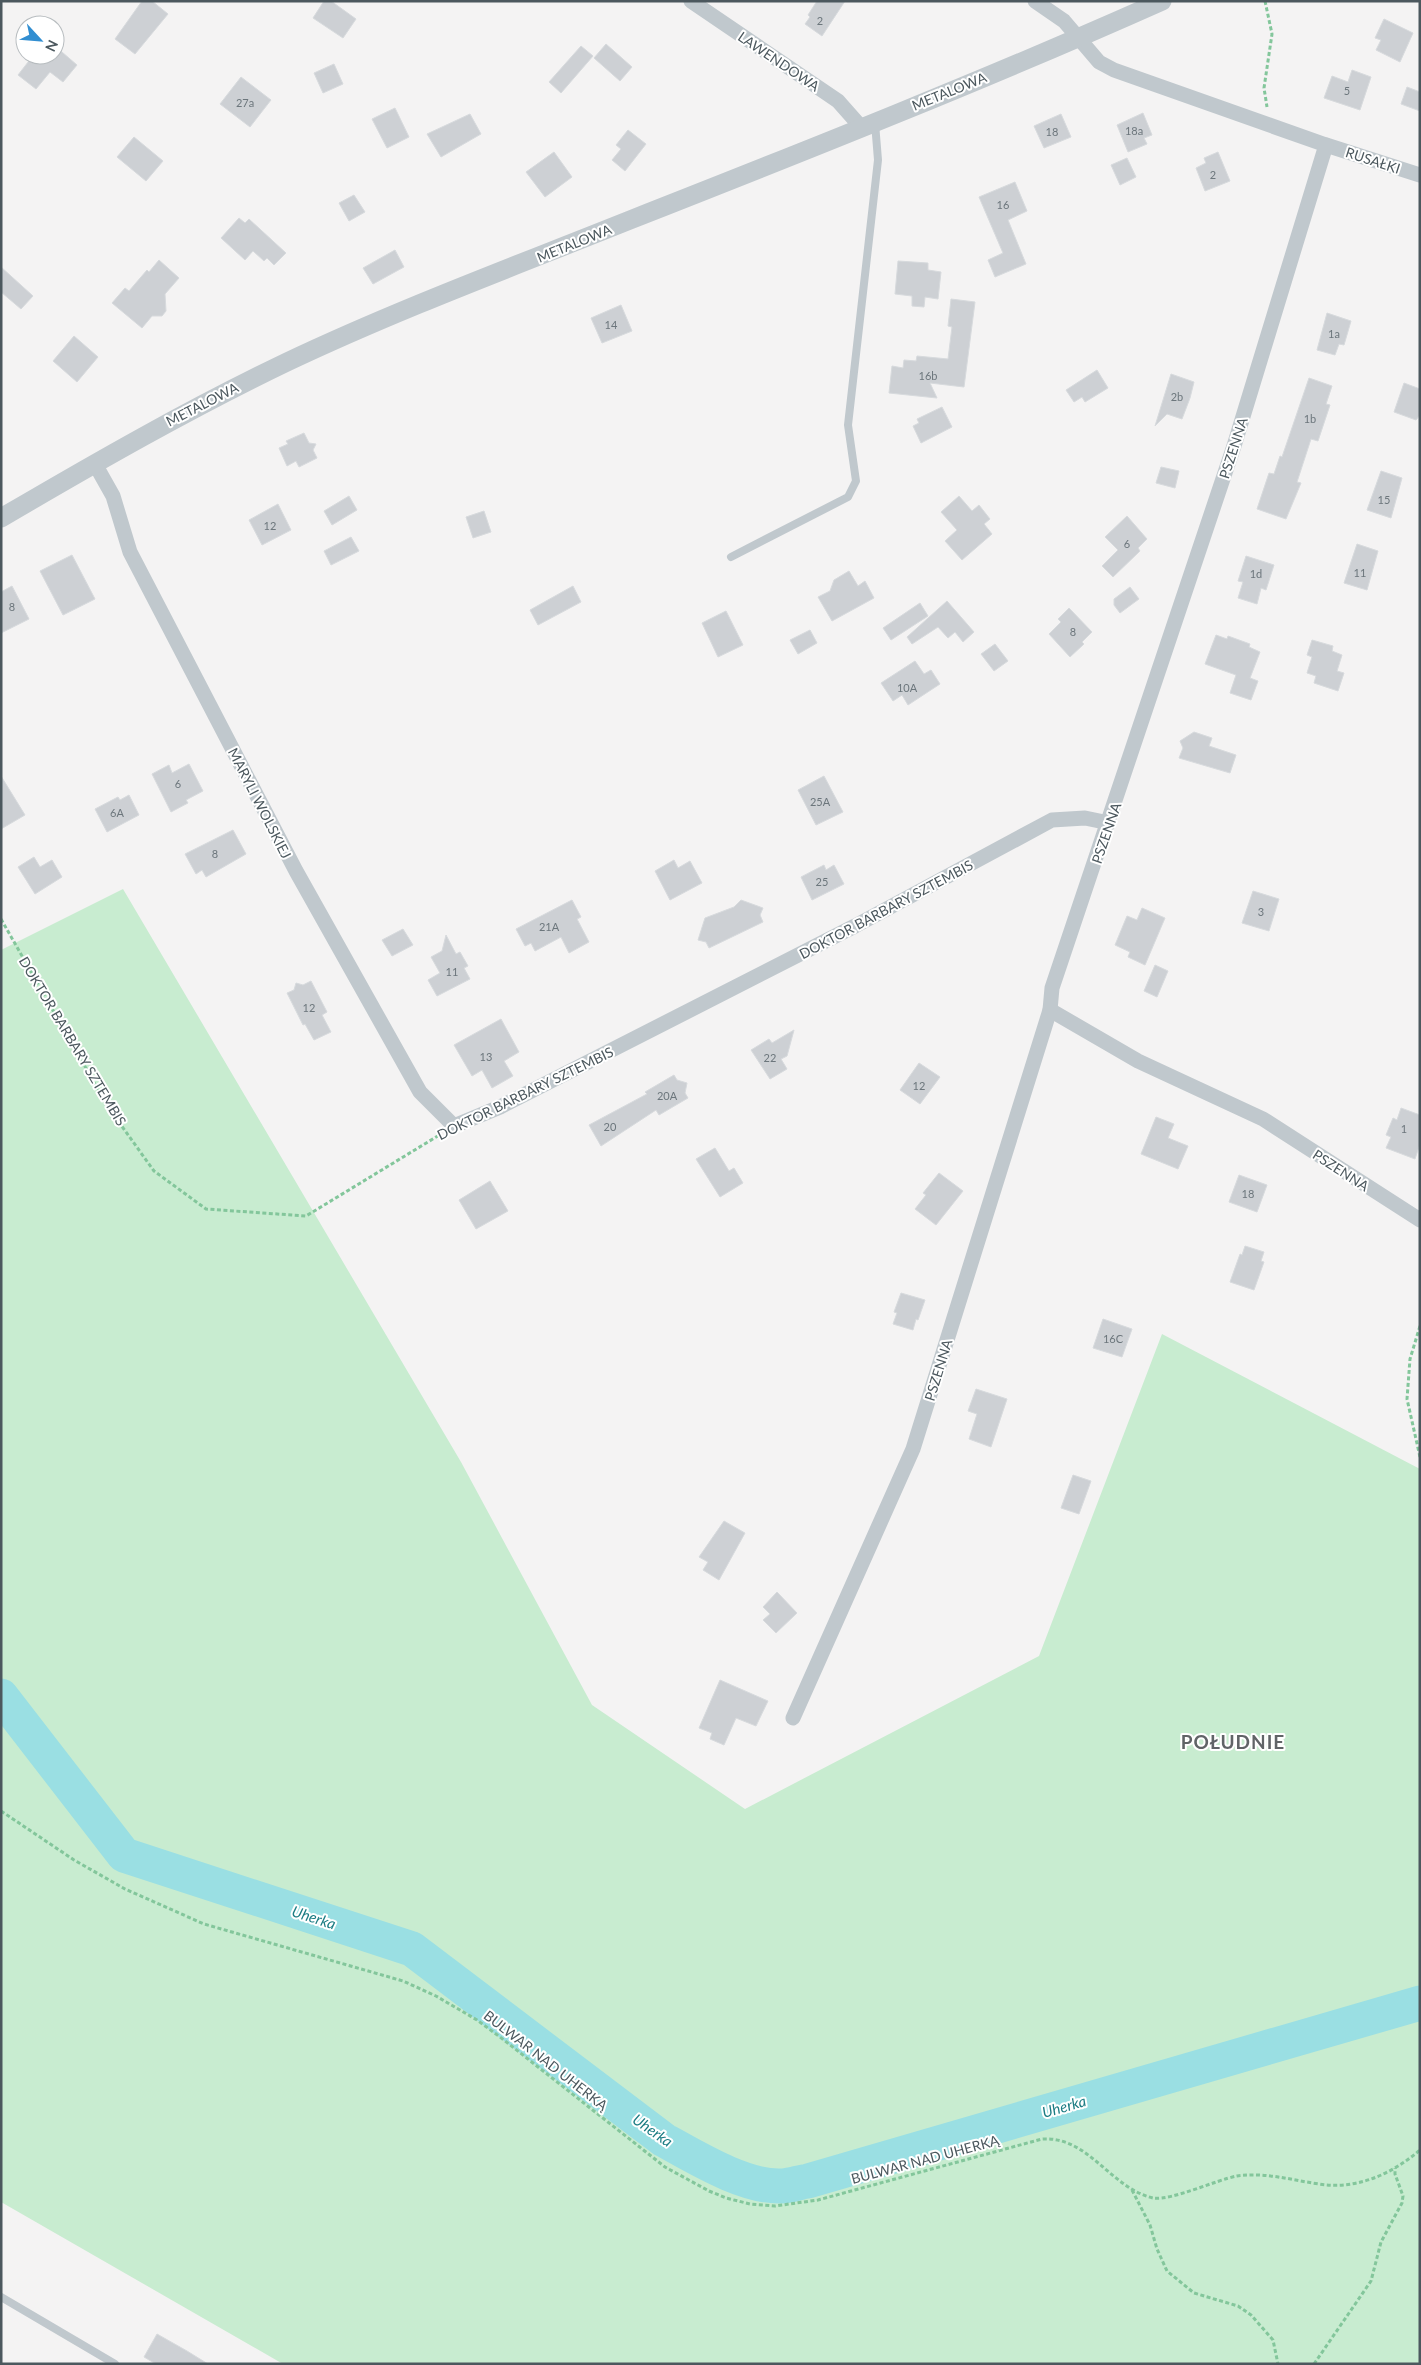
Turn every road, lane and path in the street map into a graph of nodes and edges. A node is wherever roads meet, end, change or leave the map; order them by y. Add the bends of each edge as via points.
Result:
1 (691, 1) edge
2 (1035, 1) edge
3 (1162, 1) edge
4 (1265, 1) edge
5 (1079, 38) junction
6 (868, 124) junction
7 (1274, 126) junction
8 (1326, 145) junction
9 (1420, 175) edge
10 (94, 464) junction
11 (1, 518) edge
12 (730, 557) dead end
13 (1109, 823) junction
14 (1, 919) edge
15 (1050, 1010) junction
16 (454, 1126) junction
17 (1420, 1220) edge
18 (1420, 1326) edge
19 (1420, 1457) edge
20 (794, 1718) dead end
21 (1, 1812) edge
22 (1420, 2150) edge
23 (1395, 2168) junction
24 (1132, 2189) junction
25 (1, 2297) edge
26 (115, 2364) edge
27 (1278, 2364) edge
28 (1314, 2364) edge

1 - 6 street, LAWENDOWA
2 - 5 street via 1064,21
3 - 5 street, METALOWA
4 - 7 path via 1272,34 1264,88
5 - 6 street, METALOWA
5 - 7 street via 1098,62 1114,70
6 - 10 street, METALOWA via 463,286 291,360 164,423
6 - 12 lane via 878,160 848,425 856,481 848,497
7 - 8 street
8 - 9 street, RUSAŁKI
8 - 13 street, PSZENNA via 1234,446
10 - 11 street, METALOWA
10 - 16 street, MARYLI WOLSKIEJ via 113,496 130,552 296,870 420,1092
13 - 15 street, PSZENNA via 1052,988
13 - 16 street, DOKTOR BARBARY SZTEMBIS via 1085,818 1052,820 543,1086
14 - 16 path, DOKTOR BARBARY SZTEMBIS via 114,1115 154,1171 206,1209 306,1216
15 - 17 street, PSZENNA via 1138,1061 1264,1119
15 - 20 street, PSZENNA via 913,1449
18 - 19 path via 1410,1359 1407,1399
21 - 24 path, BULWAR NAD UHERKĄ via 125,1889 204,1924 403,1981 436,1996 492,2032 665,2167 726,2198 775,2206 818,2200 1026,2143 1052,2139 1081,2149
22 - 23 path, BULWAR NAD UHERKĄ
23 - 24 path, BULWAR NAD UHERKĄ via 1374,2178 1349,2184 1319,2184 1257,2175 1215,2182 1169,2197 1155,2198
23 - 28 path via 1402,2203 1381,2242 1371,2281
24 - 27 path via 1167,2271 1194,2293 1238,2306 1251,2315 1273,2340
25 - 26 lane

